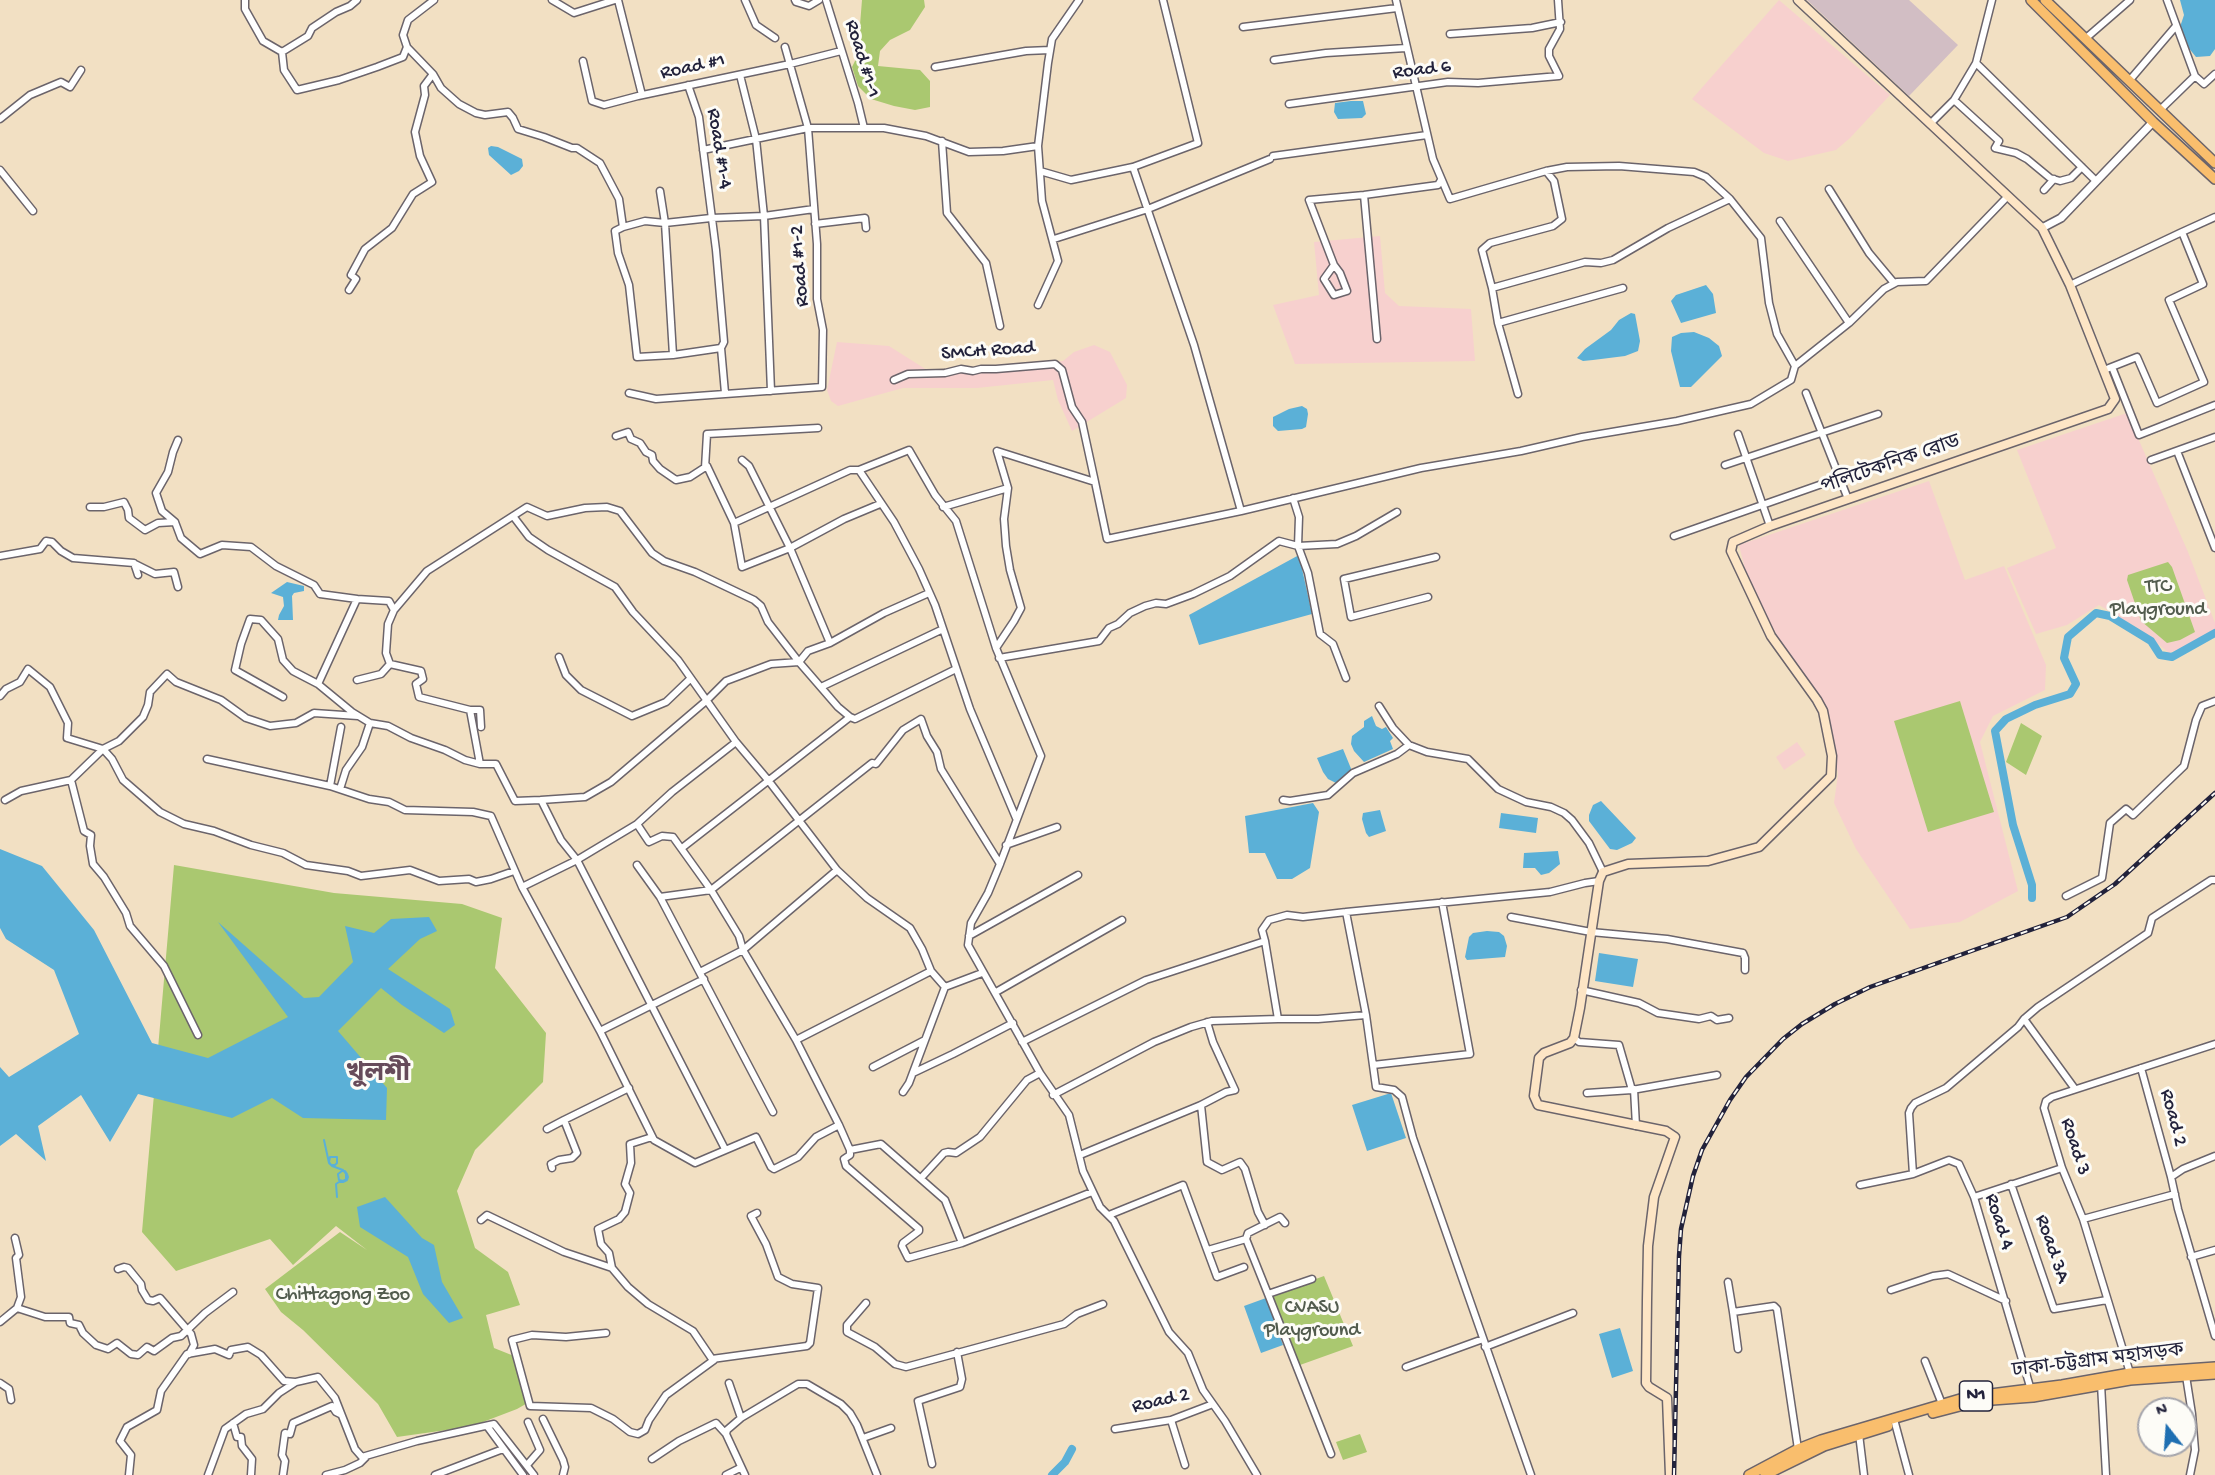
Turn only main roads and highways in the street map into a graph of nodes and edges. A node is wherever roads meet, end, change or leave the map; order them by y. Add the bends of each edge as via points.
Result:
1 (1798, 0) edge
2 (2031, 0) edge
3 (2045, 0) edge
4 (2213, 157) edge
5 (2215, 179) edge
6 (2215, 1367) edge
7 (2215, 1374) edge
8 (2101, 1381) junction
9 (1859, 1431) junction
10 (1670, 1475) edge
11 (1749, 1475) edge
12 (1765, 1475) edge

1 - 10 main road, পলিটেকনিক রোড via 2042,228 2108,368 2115,399 2108,409 1733,542 1731,551 1772,636 1817,699 1832,756 1832,777 1759,847 1708,861 1628,864 1603,872 1574,1038 1539,1058 1534,1096 1538,1105 1666,1131 1675,1137 1654,1197 1647,1300 1646,1383 1667,1398
2 - 5 main road
3 - 4 main road
6 - 8 main road, ঢাকা-চট্টগ্রাম মহাসড়ক / N1 via 2130,1373
7 - 8 main road, ঢাকা-চট্টগ্রাম মহাসড়ক / N1
8 - 9 main road, ঢাকা-চট্টগ্রাম মহাসড়ক / N1 via 2033,1397 1979,1401
8 - 9 main road, ঢাকা-চট্টগ্রাম মহাসড়ক / N1 via 1967,1397
9 - 11 main road, ঢাকা-চট্টগ্রাম মহাসড়ক / N1 via 1798,1449
9 - 12 main road, ঢাকা-চট্টগ্রাম মহাসড়ক / N1

